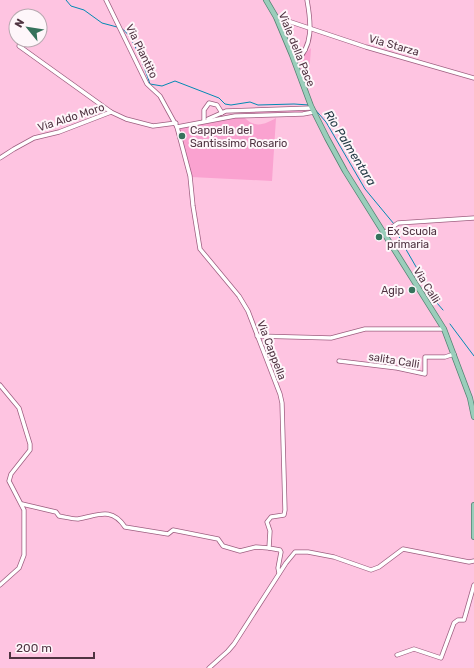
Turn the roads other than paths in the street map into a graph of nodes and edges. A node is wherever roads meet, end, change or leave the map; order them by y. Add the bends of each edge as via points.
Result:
1 (106, 0) edge
2 (266, 0) edge
3 (307, 0) edge
4 (276, 17) junction
5 (309, 27) junction
6 (22, 48) edge
7 (306, 50) junction
8 (292, 54) junction
9 (295, 62) junction
10 (474, 78) edge
11 (312, 109) junction
12 (111, 112) junction
13 (222, 113) junction
14 (206, 120) junction
15 (176, 125) junction
16 (0, 158) edge
17 (474, 218) edge
18 (384, 233) junction
19 (444, 329) junction
20 (257, 336) junction
21 (454, 354) junction
22 (339, 361) dead end
23 (0, 384) edge
24 (474, 417) edge
25 (22, 504) junction
26 (474, 505) edge
27 (474, 536) edge
28 (269, 548) junction
29 (474, 561) edge
30 (279, 573) junction
31 (0, 585) edge
32 (474, 585) edge
33 (397, 655) dead end
34 (209, 668) edge

1 - 15 street, Via Piantito via 147,84 160,96
2 - 4 main road, Viale della Pace
3 - 5 street
4 - 5 street, Via Starza
4 - 8 main road, Viale della Pace
5 - 7 street
5 - 10 street, Via Starza via 366,47
6 - 12 street
7 - 8 street
7 - 9 street
8 - 9 main road, Viale della Pace
9 - 11 main road, Viale della Pace
11 - 13 street
11 - 14 street via 303,114 248,115
11 - 18 main road, Via Calli via 345,171
12 - 15 street, Via Aldo Moro via 153,126
12 - 16 street, Via Aldo Moro via 59,132 34,138
13 - 14 street
13 - 14 street via 217,104 209,104 204,110
14 - 15 street, Via Aldo Moro
15 - 20 street, Via Cappella via 190,176 200,249 239,296 248,311
17 - 18 street via 398,223
18 - 19 main road, Via Calli
19 - 20 street via 365,329 331,338
19 - 21 main road, Via Calli
20 - 28 street, Via Cappella via 282,403 285,510 284,515 268,518
21 - 22 street, salita Calli via 445,357 426,357 425,374
21 - 24 main road, Via Calli
23 - 25 street via 19,408 30,444 30,450 11,474 9,481
25 - 28 street via 77,519 100,513 107,514 121,521 125,527 168,534 173,530 186,532 218,539 223,546 240,551 256,547
25 - 31 street via 24,560
26 - 27 main road
28 - 30 street via 281,552
29 - 30 street via 403,549 371,570 334,557 301,552 292,555
30 - 34 street via 234,644
32 - 33 street via 464,620 454,623 441,658 414,649

